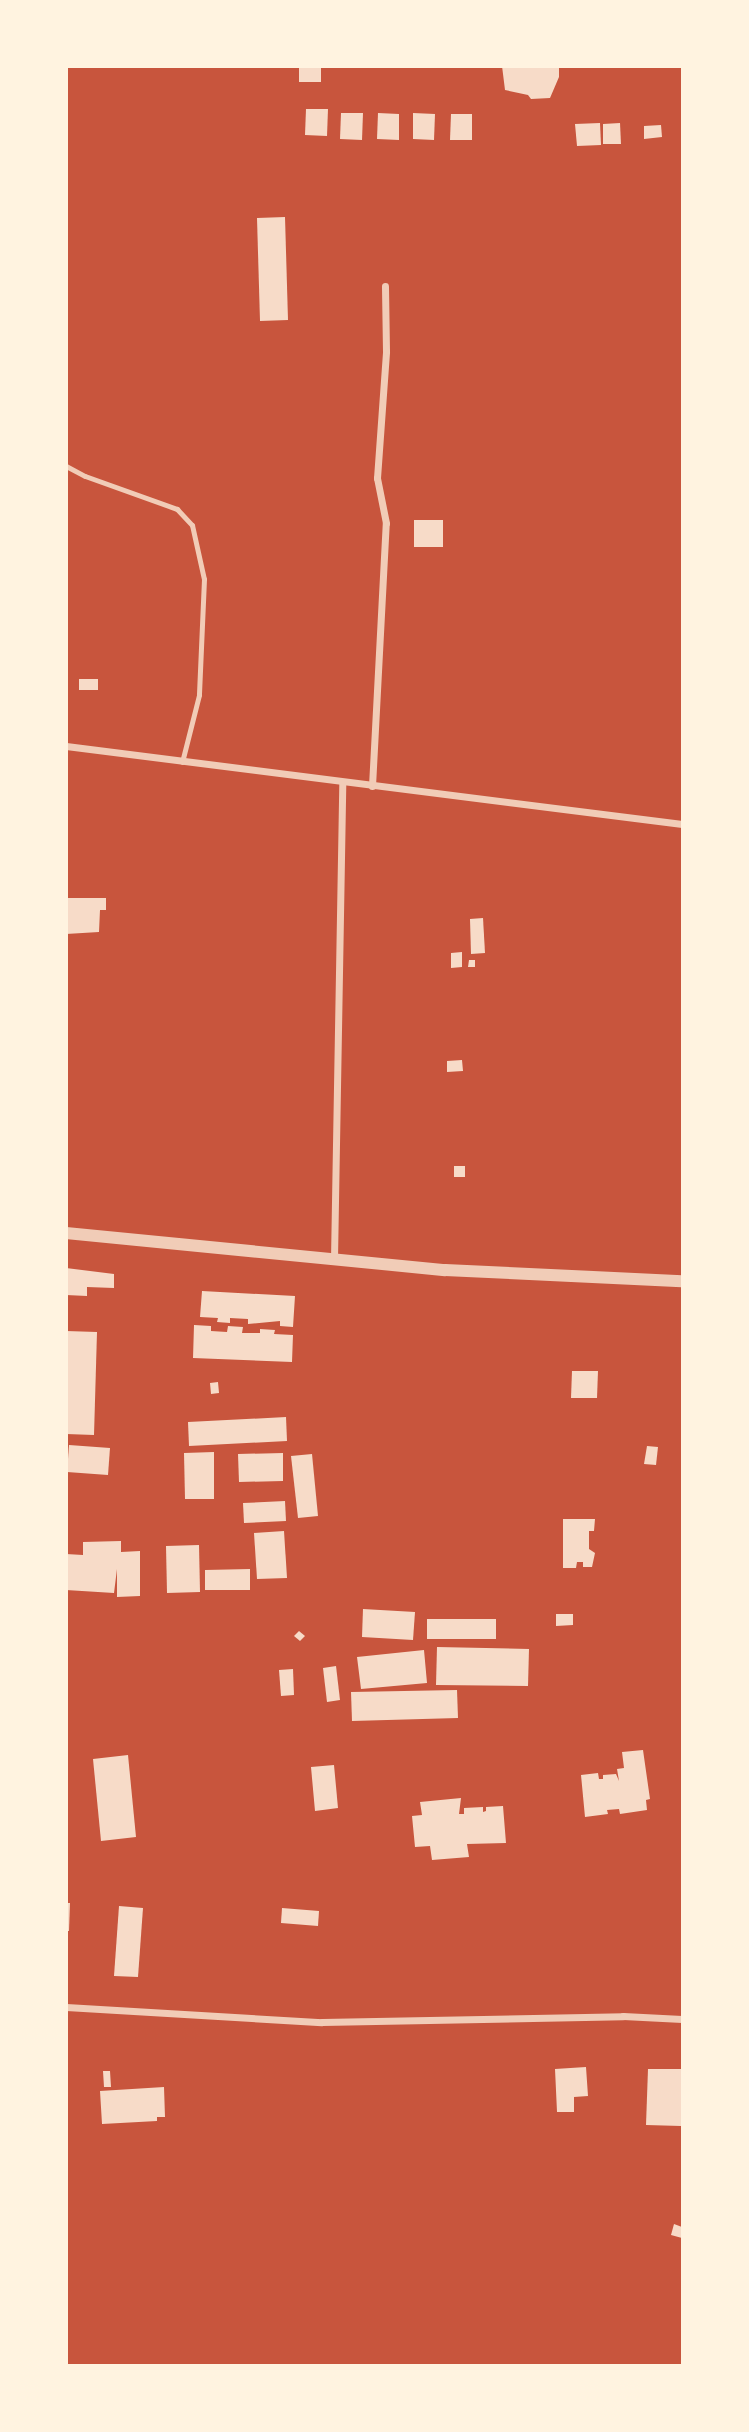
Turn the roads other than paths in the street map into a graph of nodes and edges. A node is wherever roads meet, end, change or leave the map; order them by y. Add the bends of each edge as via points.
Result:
1 (385, 286) dead end
2 (66, 466) edge
3 (66, 746) edge
4 (182, 762) junction
5 (342, 783) junction
6 (372, 786) junction
7 (682, 824) edge
8 (66, 1233) edge
9 (334, 1259) junction
10 (682, 1281) edge
11 (66, 2007) edge
12 (682, 2018) edge

1 - 6 street via 386,351 377,478 386,523
2 - 4 lane via 177,509 192,525 204,579 199,695
3 - 4 street
4 - 5 street
5 - 6 street
5 - 9 street
6 - 7 street
8 - 9 street
9 - 10 street via 445,1270
11 - 12 street via 322,2022

